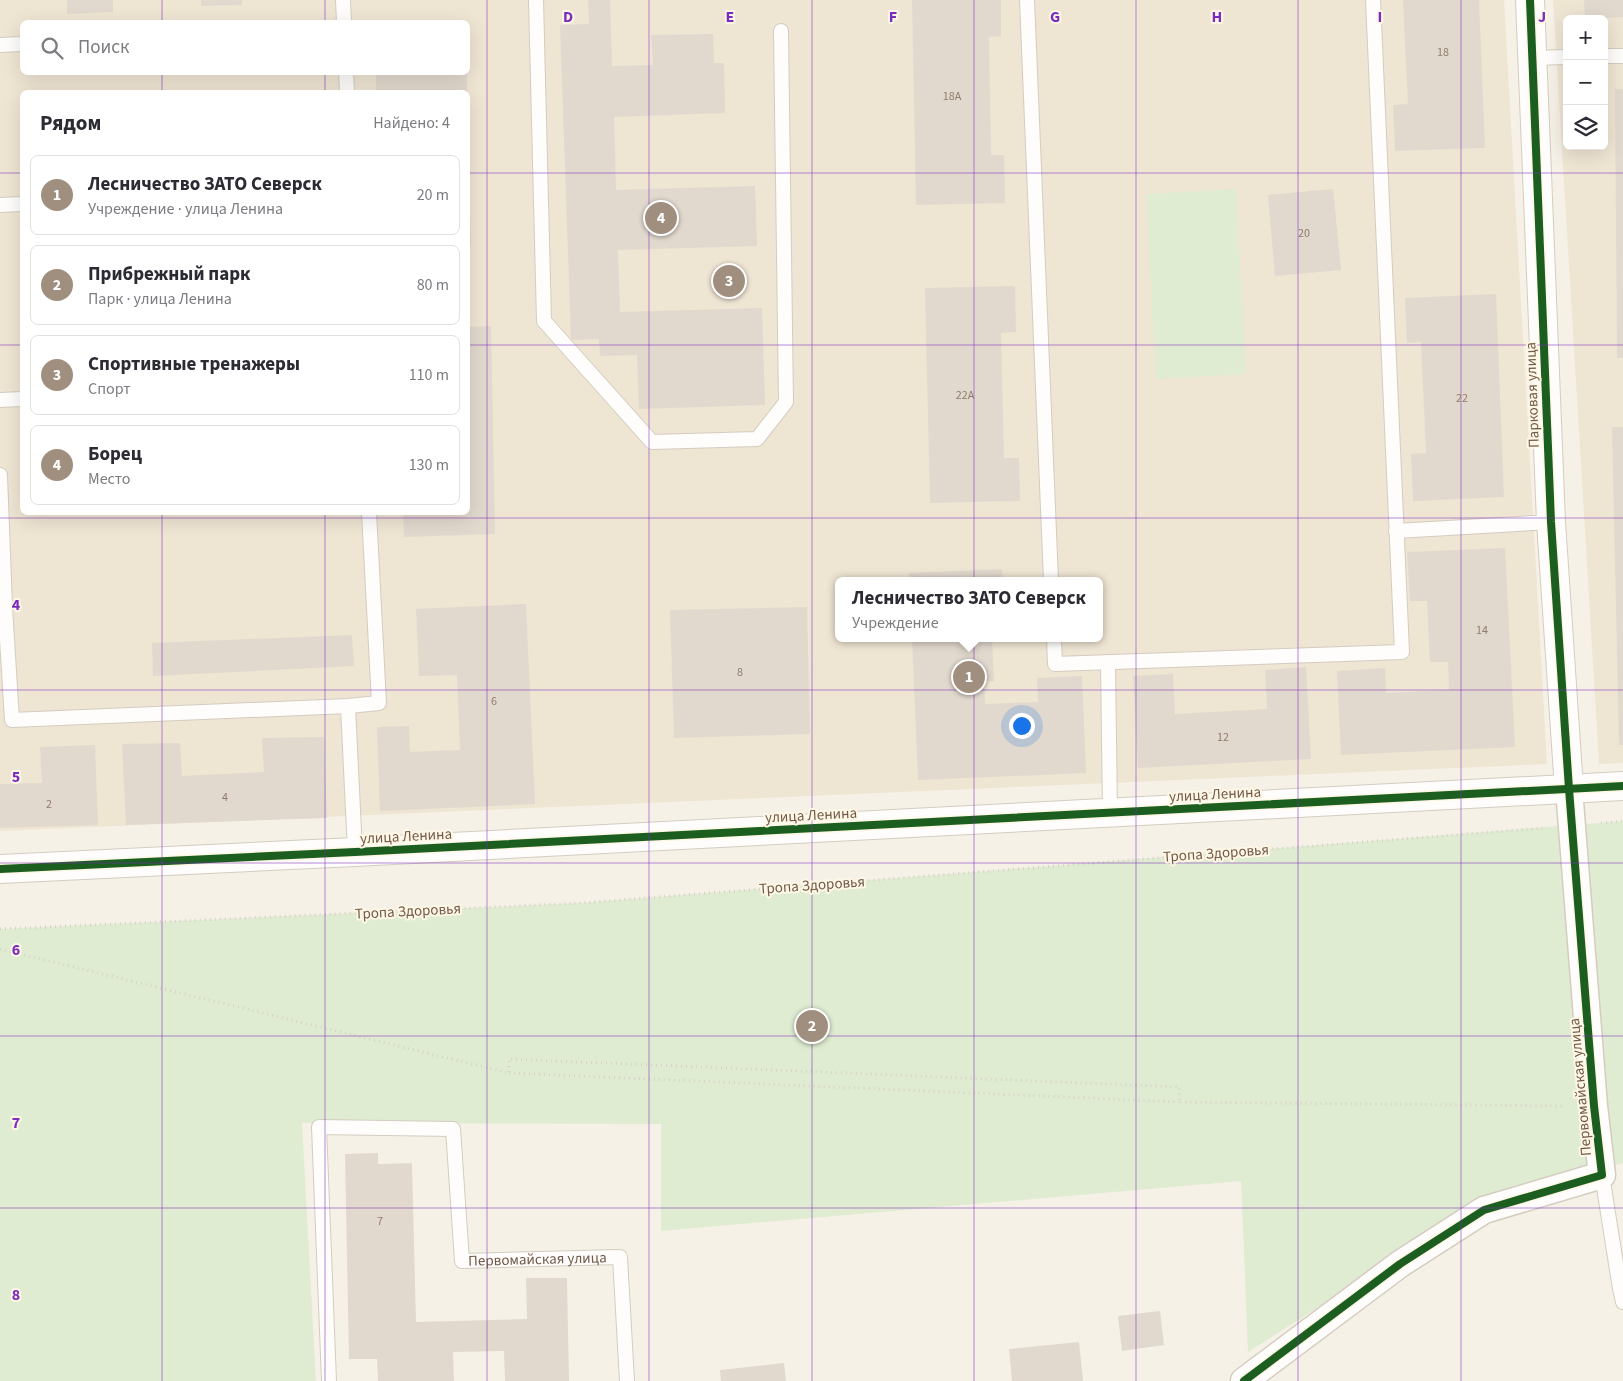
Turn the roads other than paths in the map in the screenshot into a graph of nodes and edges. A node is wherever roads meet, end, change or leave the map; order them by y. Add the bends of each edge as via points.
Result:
1 (343, 0) edge
2 (536, 0) edge
3 (1027, 0) edge
4 (1373, 0) edge
5 (1530, 0) edge
6 (344, 20) edge
7 (781, 31) dead end
8 (20, 44) edge
9 (0, 45) edge
10 (1608, 56) edge
11 (1623, 56) edge
12 (1563, 57) edge
13 (1533, 58) junction
14 (346, 75) edge
15 (347, 90) edge
16 (20, 204) edge
17 (0, 205) edge
18 (20, 399) edge
19 (0, 400) edge
20 (0, 475) edge
21 (369, 515) edge
22 (1551, 522) junction
23 (1396, 531) junction
24 (1052, 577) edge
25 (2, 607) edge
26 (1054, 642) edge
27 (1108, 662) junction
28 (348, 706) junction
29 (1623, 786) edge
30 (1569, 788) junction
31 (1110, 814) junction
32 (355, 852) junction
33 (0, 869) edge
34 (1602, 1175) junction
35 (1623, 1302) edge
36 (329, 1381) edge
37 (627, 1381) edge
38 (1244, 1381) edge

1 - 6 lane
2 - 7 lane via 544,321 652,442 757,439 786,402
3 - 24 lane
4 - 23 lane
5 - 13 street, Парковая улица
8 - 9 lane
10 - 11 lane
12 - 13 lane
13 - 22 street, Парковая улица
14 - 15 lane
16 - 17 lane
18 - 19 lane
20 - 25 lane
21 - 28 lane via 379,703
22 - 23 lane
22 - 30 street, Парковая улица
23 - 27 lane via 1402,652
25 - 28 lane via 12,720
26 - 27 lane via 1055,664
27 - 31 lane
28 - 32 lane
29 - 30 street, улица Ленина
30 - 31 street, улица Ленина
30 - 34 street, Первомайская улица
31 - 32 street, улица Ленина
32 - 33 street, улица Ленина
34 - 35 lane
34 - 38 street, Первомайская улица via 1484,1210 1400,1264
36 - 37 lane, Первомайская улица via 319,1127 453,1129 462,1261 620,1257

